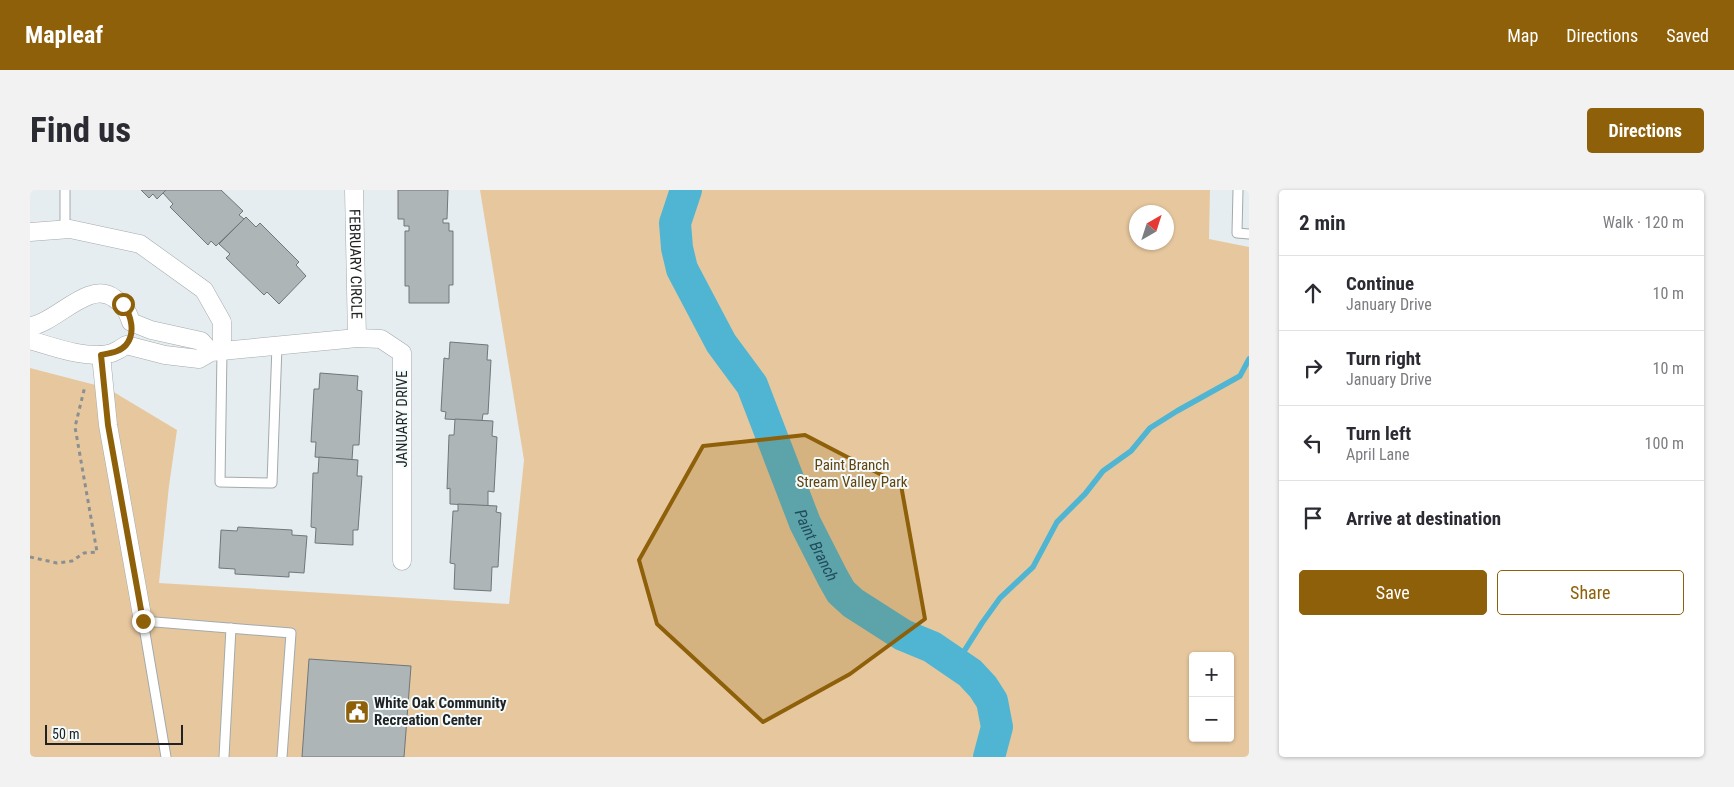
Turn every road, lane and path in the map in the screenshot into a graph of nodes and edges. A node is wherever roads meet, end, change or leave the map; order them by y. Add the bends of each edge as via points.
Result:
1 (65, 190) edge
2 (354, 190) edge
3 (1238, 190) edge
4 (65, 229) junction
5 (30, 232) edge
6 (1249, 234) edge
7 (131, 322) junction
8 (30, 326) edge
9 (356, 338) junction
10 (30, 340) edge
11 (126, 345) junction
12 (277, 346) junction
13 (216, 352) junction
14 (101, 355) junction
15 (87, 379) dead end
16 (30, 557) edge
17 (402, 561) dead end
18 (143, 621) junction
19 (231, 628) junction
20 (166, 757) edge
21 (224, 757) edge
22 (282, 757) edge

1 - 4 lane
2 - 9 street, FEBRUARY CIRCLE
3 - 6 lane via 1237,233
4 - 5 street
4 - 13 street via 140,244 204,290 222,322
7 - 8 street via 123,304 110,295 98,293 82,298 39,325
7 - 11 street via 131,334
7 - 13 street via 201,341
9 - 12 street, JANUARY DRIVE
9 - 17 street, JANUARY DRIVE via 381,339 402,353
10 - 14 street via 63,350
11 - 13 street, JANUARY DRIVE via 199,360
11 - 14 street
12 - 13 street, JANUARY DRIVE
12 - 13 lane via 272,483 220,482
14 - 18 street via 108,425
15 - 16 path via 75,427 96,552 57,563
18 - 19 lane
18 - 20 lane
19 - 21 lane
19 - 22 lane via 291,633

